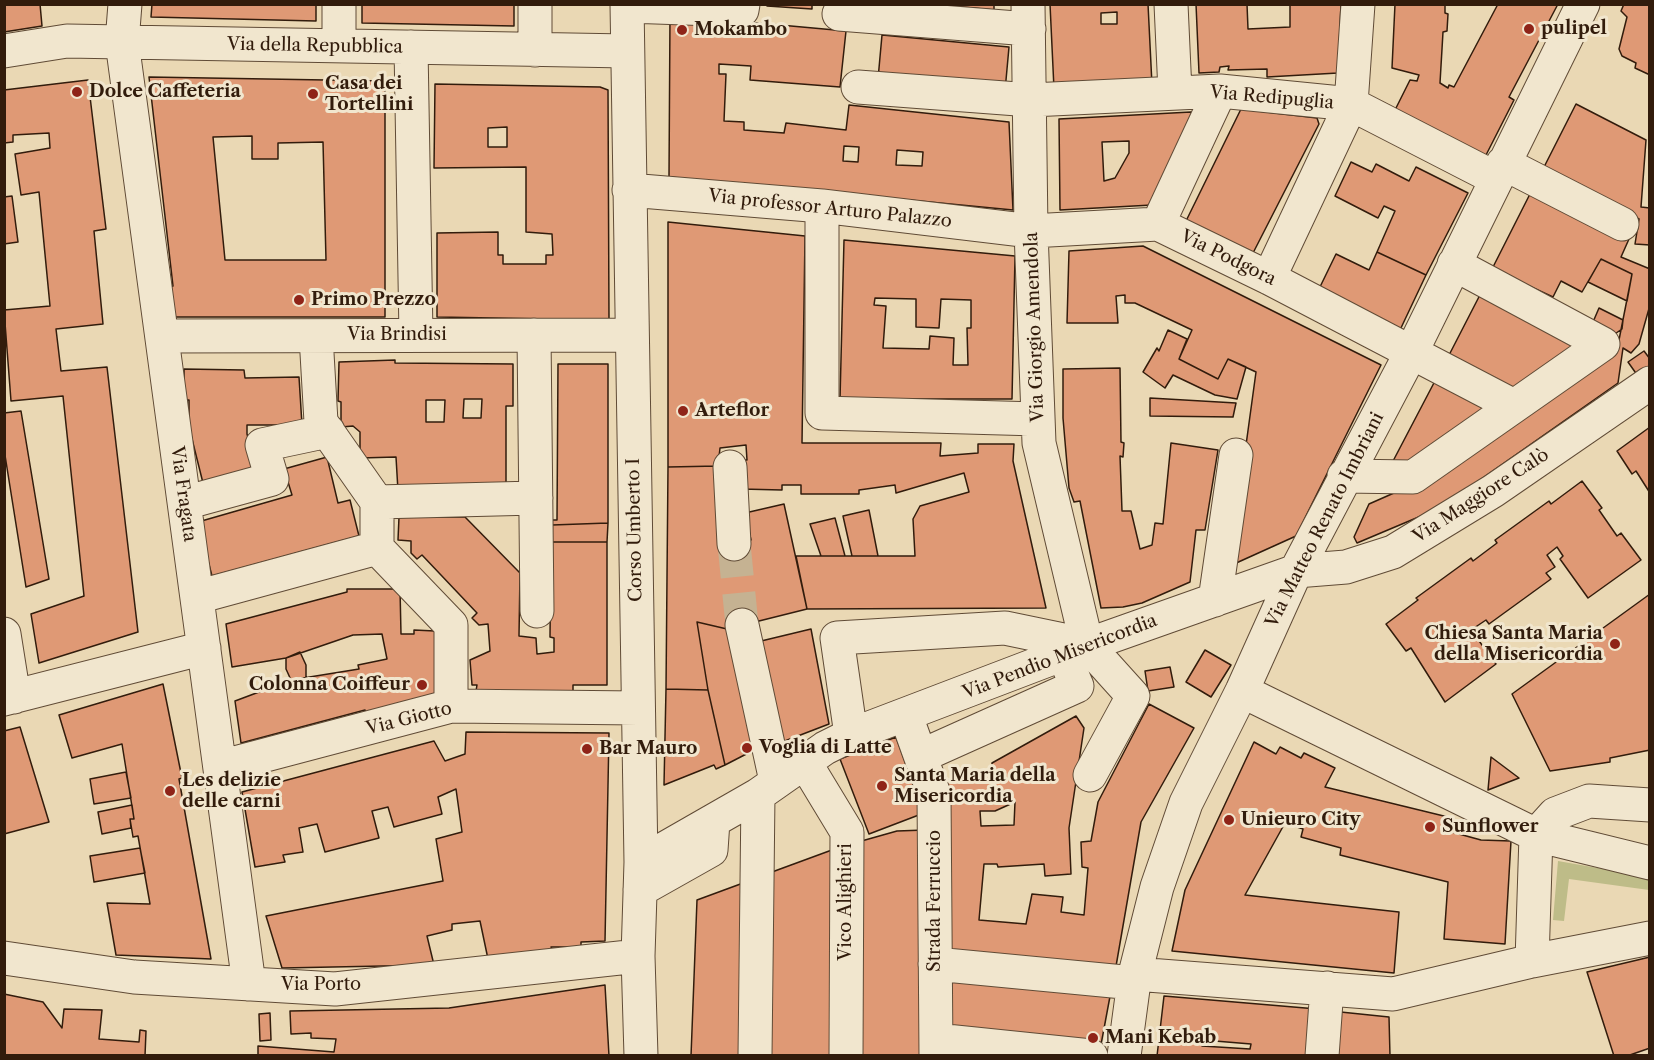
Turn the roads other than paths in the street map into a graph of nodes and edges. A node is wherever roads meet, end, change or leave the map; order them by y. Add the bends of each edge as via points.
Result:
1 (125, 4) edge
2 (339, 4) edge
3 (535, 4) edge
4 (1172, 4) edge
5 (1358, 4) edge
6 (1583, 4) edge
7 (627, 5) edge
8 (742, 7) edge
9 (839, 14) dead end
10 (1029, 17) edge
11 (122, 42) junction
12 (339, 46) junction
13 (411, 47) junction
14 (535, 50) junction
15 (4, 51) edge
16 (627, 51) junction
17 (858, 87) dead end
18 (1220, 91) junction
19 (1175, 92) junction
20 (1031, 100) junction
21 (1351, 104) junction
22 (1499, 170) junction
23 (629, 190) junction
24 (822, 206) junction
25 (1158, 224) junction
26 (1622, 224) dead end
27 (1031, 231) junction
28 (1454, 264) junction
29 (1269, 278) junction
30 (416, 335) junction
31 (534, 335) junction
32 (632, 335) junction
33 (162, 336) junction
34 (316, 336) junction
35 (1412, 351) junction
36 (1650, 384) edge
37 (1514, 406) junction
38 (1038, 419) junction
39 (328, 432) junction
40 (1236, 455) dead end
41 (730, 466) dead end
42 (1344, 476) junction
43 (536, 498) junction
44 (199, 499) dead end
45 (376, 502) junction
46 (734, 544) tunnel mouth
47 (376, 548) junction
48 (1296, 571) junction
49 (197, 597) junction
50 (1215, 600) junction
51 (537, 611) dead end
52 (742, 625) tunnel mouth
53 (4, 634) edge
54 (204, 648) junction
55 (1075, 650) junction
56 (1242, 691) junction
57 (9, 698) edge
58 (451, 706) junction
59 (638, 708) junction
60 (906, 716) junction
61 (827, 748) junction
62 (921, 756) junction
63 (220, 768) junction
64 (1090, 775) dead end
65 (767, 788) junction
66 (1650, 805) edge
67 (1524, 829) junction
68 (1650, 863) edge
69 (640, 876) junction
70 (1650, 938) edge
71 (638, 956) junction
72 (4, 958) edge
73 (1532, 961) junction
74 (935, 964) junction
75 (1135, 978) junction
76 (249, 984) junction
77 (1327, 988) junction
78 (936, 1048) edge
79 (641, 1056) edge
80 (755, 1056) edge
81 (846, 1056) edge
82 (1091, 1056) edge
83 (1124, 1056) edge
84 (1322, 1056) edge

1 - 11 street, Via Fragata
2 - 12 street
3 - 14 street
4 - 19 street
5 - 21 street
6 - 22 street, Via Matteo Renato Imbriani
7 - 8 street
7 - 16 street, Corso Umberto I
9 - 10 street
10 - 20 street, Via Giorgio Amendola
11 - 12 street, Via della Repubblica
11 - 15 street, Via della Repubblica via 68,41
11 - 33 street, Via Fragata
12 - 13 street, Via della Repubblica
13 - 14 street, Via della Repubblica
13 - 30 street
14 - 16 street, Via della Repubblica
16 - 23 street, Corso Umberto I
17 - 20 street, Via Redipuglia
18 - 19 street, Via Redipuglia
18 - 21 street, Via Redipuglia
18 - 25 street
19 - 20 street, Via Redipuglia
20 - 27 street, Via Giorgio Amendola
21 - 22 street, Via Redipuglia
21 - 29 street
22 - 26 street, Via Redipuglia
22 - 28 street, Via Matteo Renato Imbriani
23 - 24 street, Via professor Arturo Palazzo
23 - 32 street, Corso Umberto I
24 - 27 street, Via professor Arturo Palazzo
24 - 38 street via 822,413
25 - 27 street, Via Podgora
25 - 29 street, Via Podgora
27 - 38 street, Via Giorgio Amendola
28 - 35 street, Via Matteo Renato Imbriani
28 - 37 street via 1603,344
29 - 35 street, Via Podgora
30 - 31 street, Via Brindisi
30 - 34 street, Via Brindisi
31 - 32 street, Via Brindisi
31 - 43 street
32 - 59 street, Corso Umberto I
33 - 34 street, Via Brindisi
33 - 49 street, Via Fragata
34 - 39 street via 321,422
35 - 37 street, Via Podgora
35 - 42 street, Via Matteo Renato Imbriani
36 - 48 street, Via Maggiore Calò via 1493,491 1393,552 1346,567
37 - 42 street via 1413,477
38 - 55 street, Via Giorgio Amendola
39 - 44 street via 262,445 272,479
39 - 45 street
40 - 50 street
41 - 46 street
42 - 48 street, Via Matteo Renato Imbriani
43 - 45 street
43 - 51 street
45 - 47 street
47 - 49 street
47 - 58 street via 451,626
48 - 50 street, Via Pendio Misericordia
48 - 56 street, Via Matteo Renato Imbriani
49 - 54 street, Via Fragata
50 - 55 street, Via Pendio Misericordia
52 - 65 street
53 - 57 street
54 - 57 street
54 - 63 street, Via Fragata
55 - 60 street, Via Pendio Misericordia
55 - 61 street via 1005,628 837,638
55 - 62 street, Via Giorgio Amendola via 1077,687
55 - 64 street via 1133,696
56 - 67 street
56 - 75 street, Via Matteo Renato Imbriani via 1186,803 1157,887
58 - 59 street, Via Giotto
58 - 63 street, Via Giotto
59 - 69 street, Corso Umberto I
60 - 61 street, Via Pendio Misericordia
60 - 62 street, Strada Ferruccio
61 - 65 street, Via Pendio Misericordia
61 - 81 street, Vico Alighieri via 847,831
62 - 74 street, Strada Ferruccio via 934,794
63 - 76 street, Via Fragata
65 - 69 street, Via Pendio Misericordia via 713,821
65 - 80 street
66 - 67 street via 1589,801
67 - 68 street
67 - 73 street
69 - 71 street, Corso Umberto I
70 - 73 street
71 - 76 street, Via Porto via 335,989
71 - 79 street, Corso Umberto I
72 - 76 street, Via Porto via 134,977
73 - 77 street via 1393,994
74 - 75 street
74 - 78 street, Strada Ferruccio
75 - 77 street
75 - 83 street, Via Matteo Renato Imbriani
77 - 84 street
78 - 82 street

